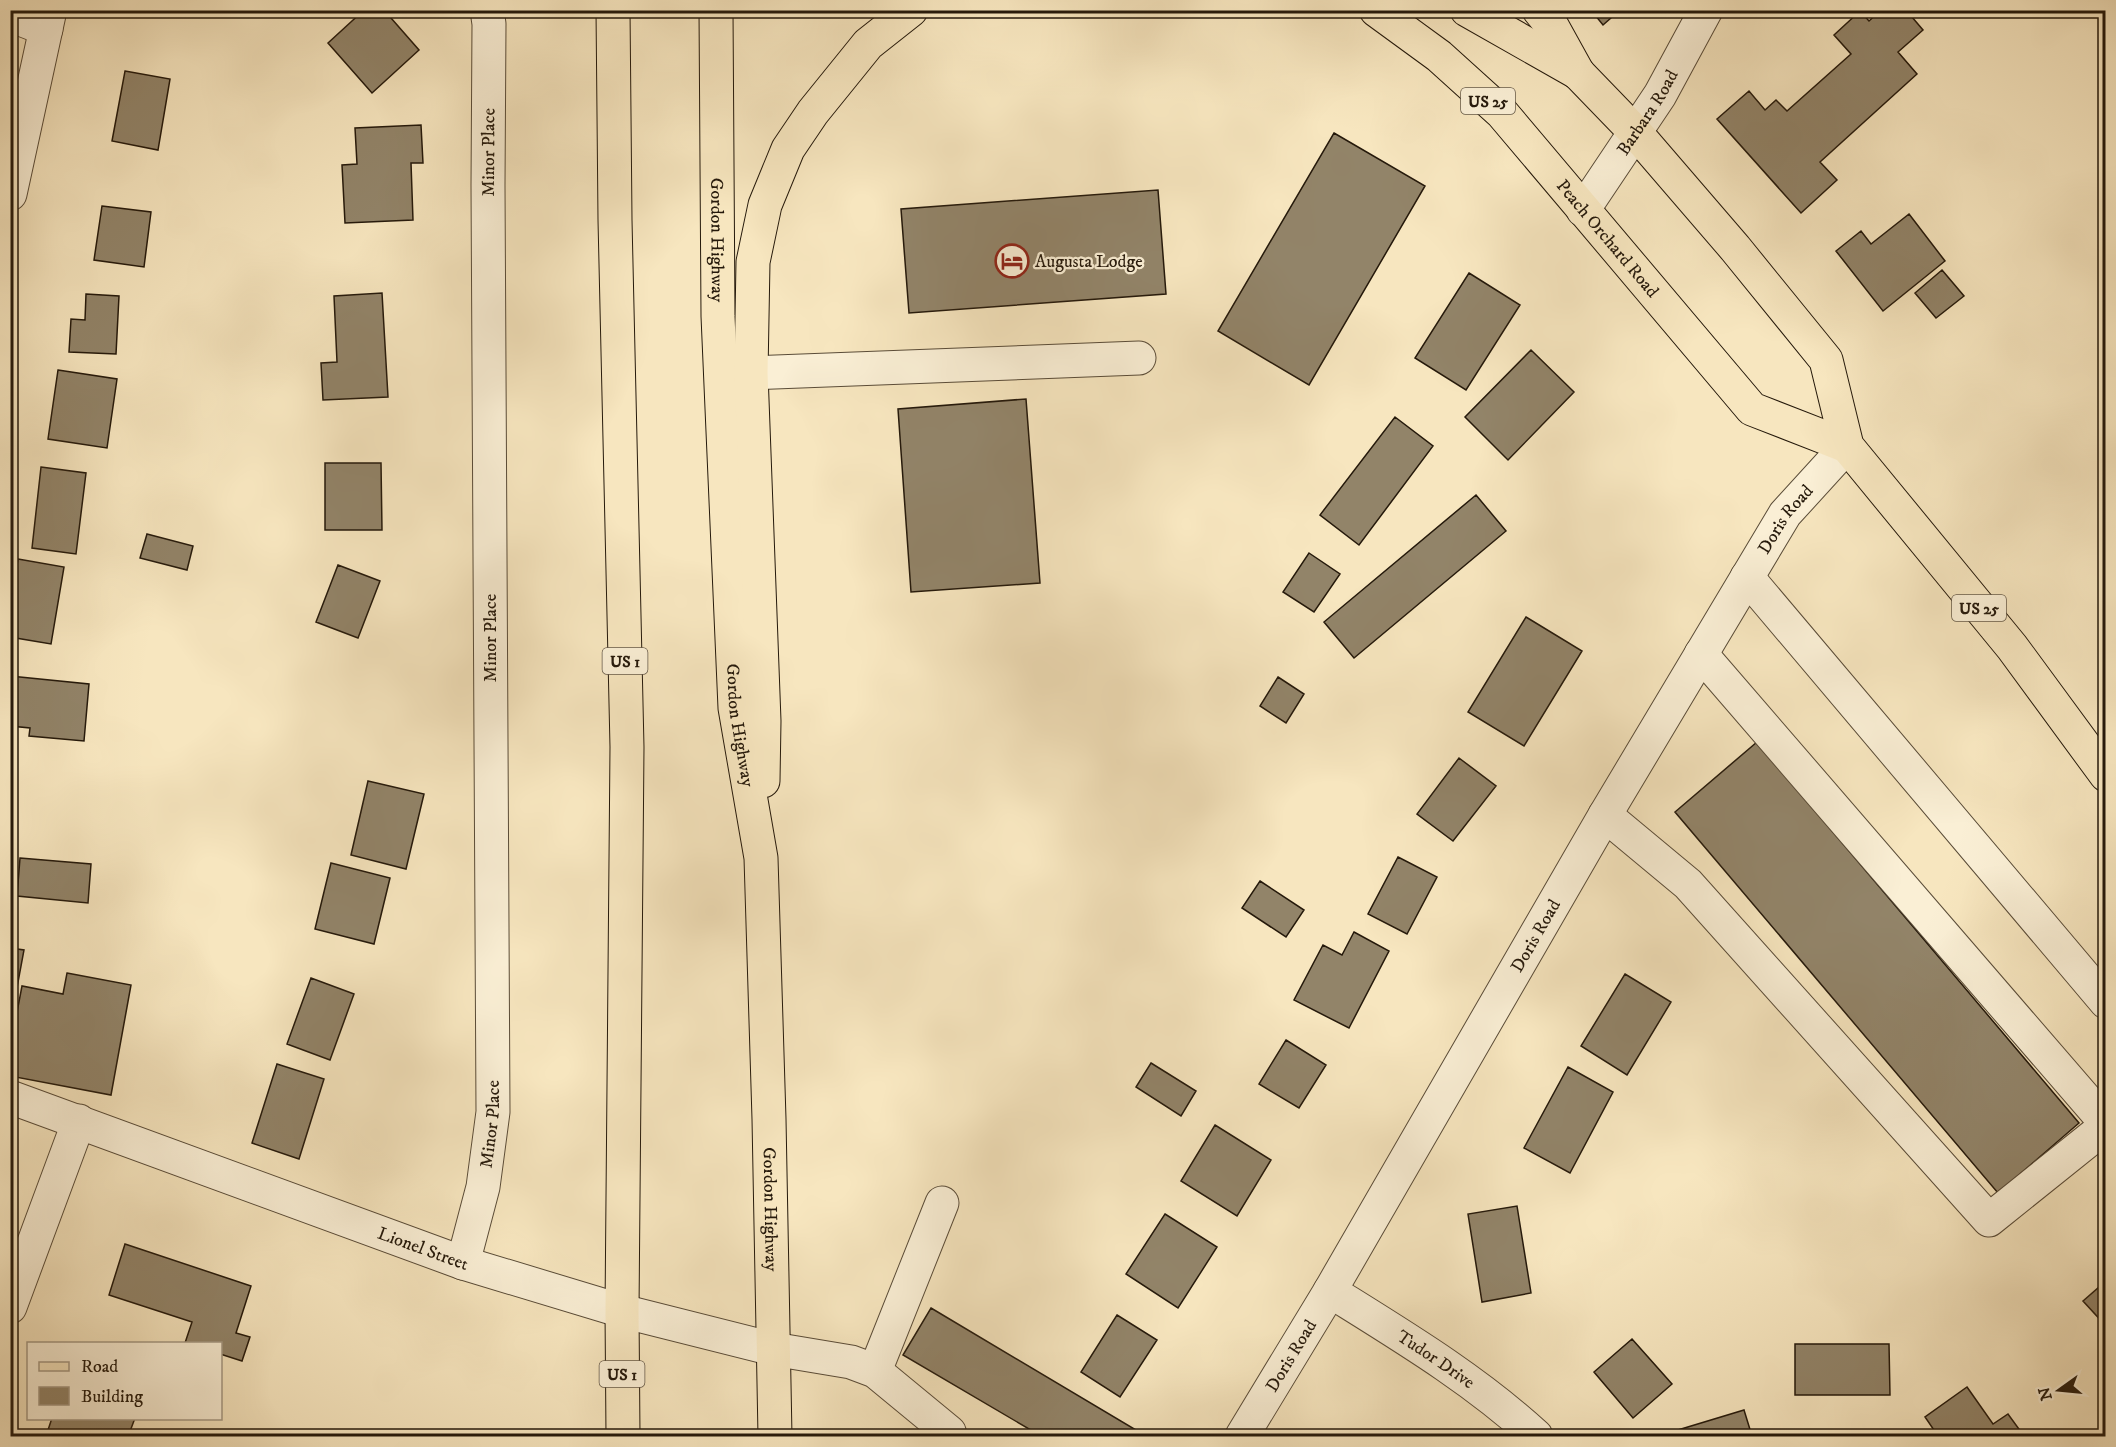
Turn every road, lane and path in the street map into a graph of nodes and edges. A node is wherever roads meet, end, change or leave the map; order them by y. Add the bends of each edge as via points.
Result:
1 (488, 10) edge
2 (613, 10) edge
3 (716, 10) edge
4 (911, 10) edge
5 (1376, 10) edge
6 (1467, 10) edge
7 (1539, 10) edge
8 (1706, 10) edge
9 (10, 15) edge
10 (48, 20) edge
11 (1578, 74) junction
12 (1636, 133) junction
13 (10, 194) edge
14 (1583, 210) junction
15 (1139, 358) dead end
16 (751, 373) junction
17 (1847, 446) junction
18 (1748, 577) junction
19 (1701, 654) junction
20 (2106, 774) edge
21 (1605, 815) junction
22 (761, 858) junction
23 (2106, 1002) edge
24 (10, 1097) edge
25 (79, 1121) junction
26 (2106, 1124) edge
27 (942, 1203) dead end
28 (463, 1263) junction
29 (1330, 1291) junction
30 (10, 1308) edge
31 (622, 1311) junction
32 (773, 1349) junction
33 (875, 1371) junction
34 (623, 1437) edge
35 (775, 1437) edge
36 (948, 1437) edge
37 (1242, 1437) edge
38 (1536, 1437) edge

1 - 28 street, Minor Place via 493,1112 483,1187
2 - 31 main road, US 1 via 627,747
3 - 22 main road, Gordon Highway via 718,316 735,708
4 - 16 main road via 868,44 788,149 765,205 753,261
5 - 14 main road, Peach Orchard Road / US 25 via 1439,56 1502,113
6 - 11 main road
7 - 11 main road, US 25
8 - 12 street, Barbara Road
9 - 10 street
10 - 13 street
11 - 12 main road, Peach Orchard Road / US 25
12 - 14 street, Barbara Road
12 - 17 main road, Peach Orchard Road / US 25 via 1826,360
14 - 17 main road, Peach Orchard Road / US 25 via 1752,409
15 - 16 street
16 - 22 main road via 764,721
17 - 18 street, Doris Road via 1785,514
17 - 20 main road, Peach Orchard Road / US 25 via 2012,647
18 - 19 street, Doris Road
18 - 23 street
19 - 21 street, Doris Road
19 - 26 street
21 - 26 street via 1688,884 1989,1220
21 - 29 street, Doris Road
22 - 32 main road, Gordon Highway
24 - 25 street, Lionel Street
25 - 28 street, Lionel Street
25 - 30 street
27 - 33 street
28 - 31 street, Lionel Street
29 - 37 street, Doris Road
29 - 38 street, Tudor Drive via 1454,1369
31 - 32 street, Lionel Street
31 - 34 main road, US 1
32 - 33 street, Lionel Street via 851,1362
32 - 35 main road, Gordon Highway
33 - 36 street via 950,1432

